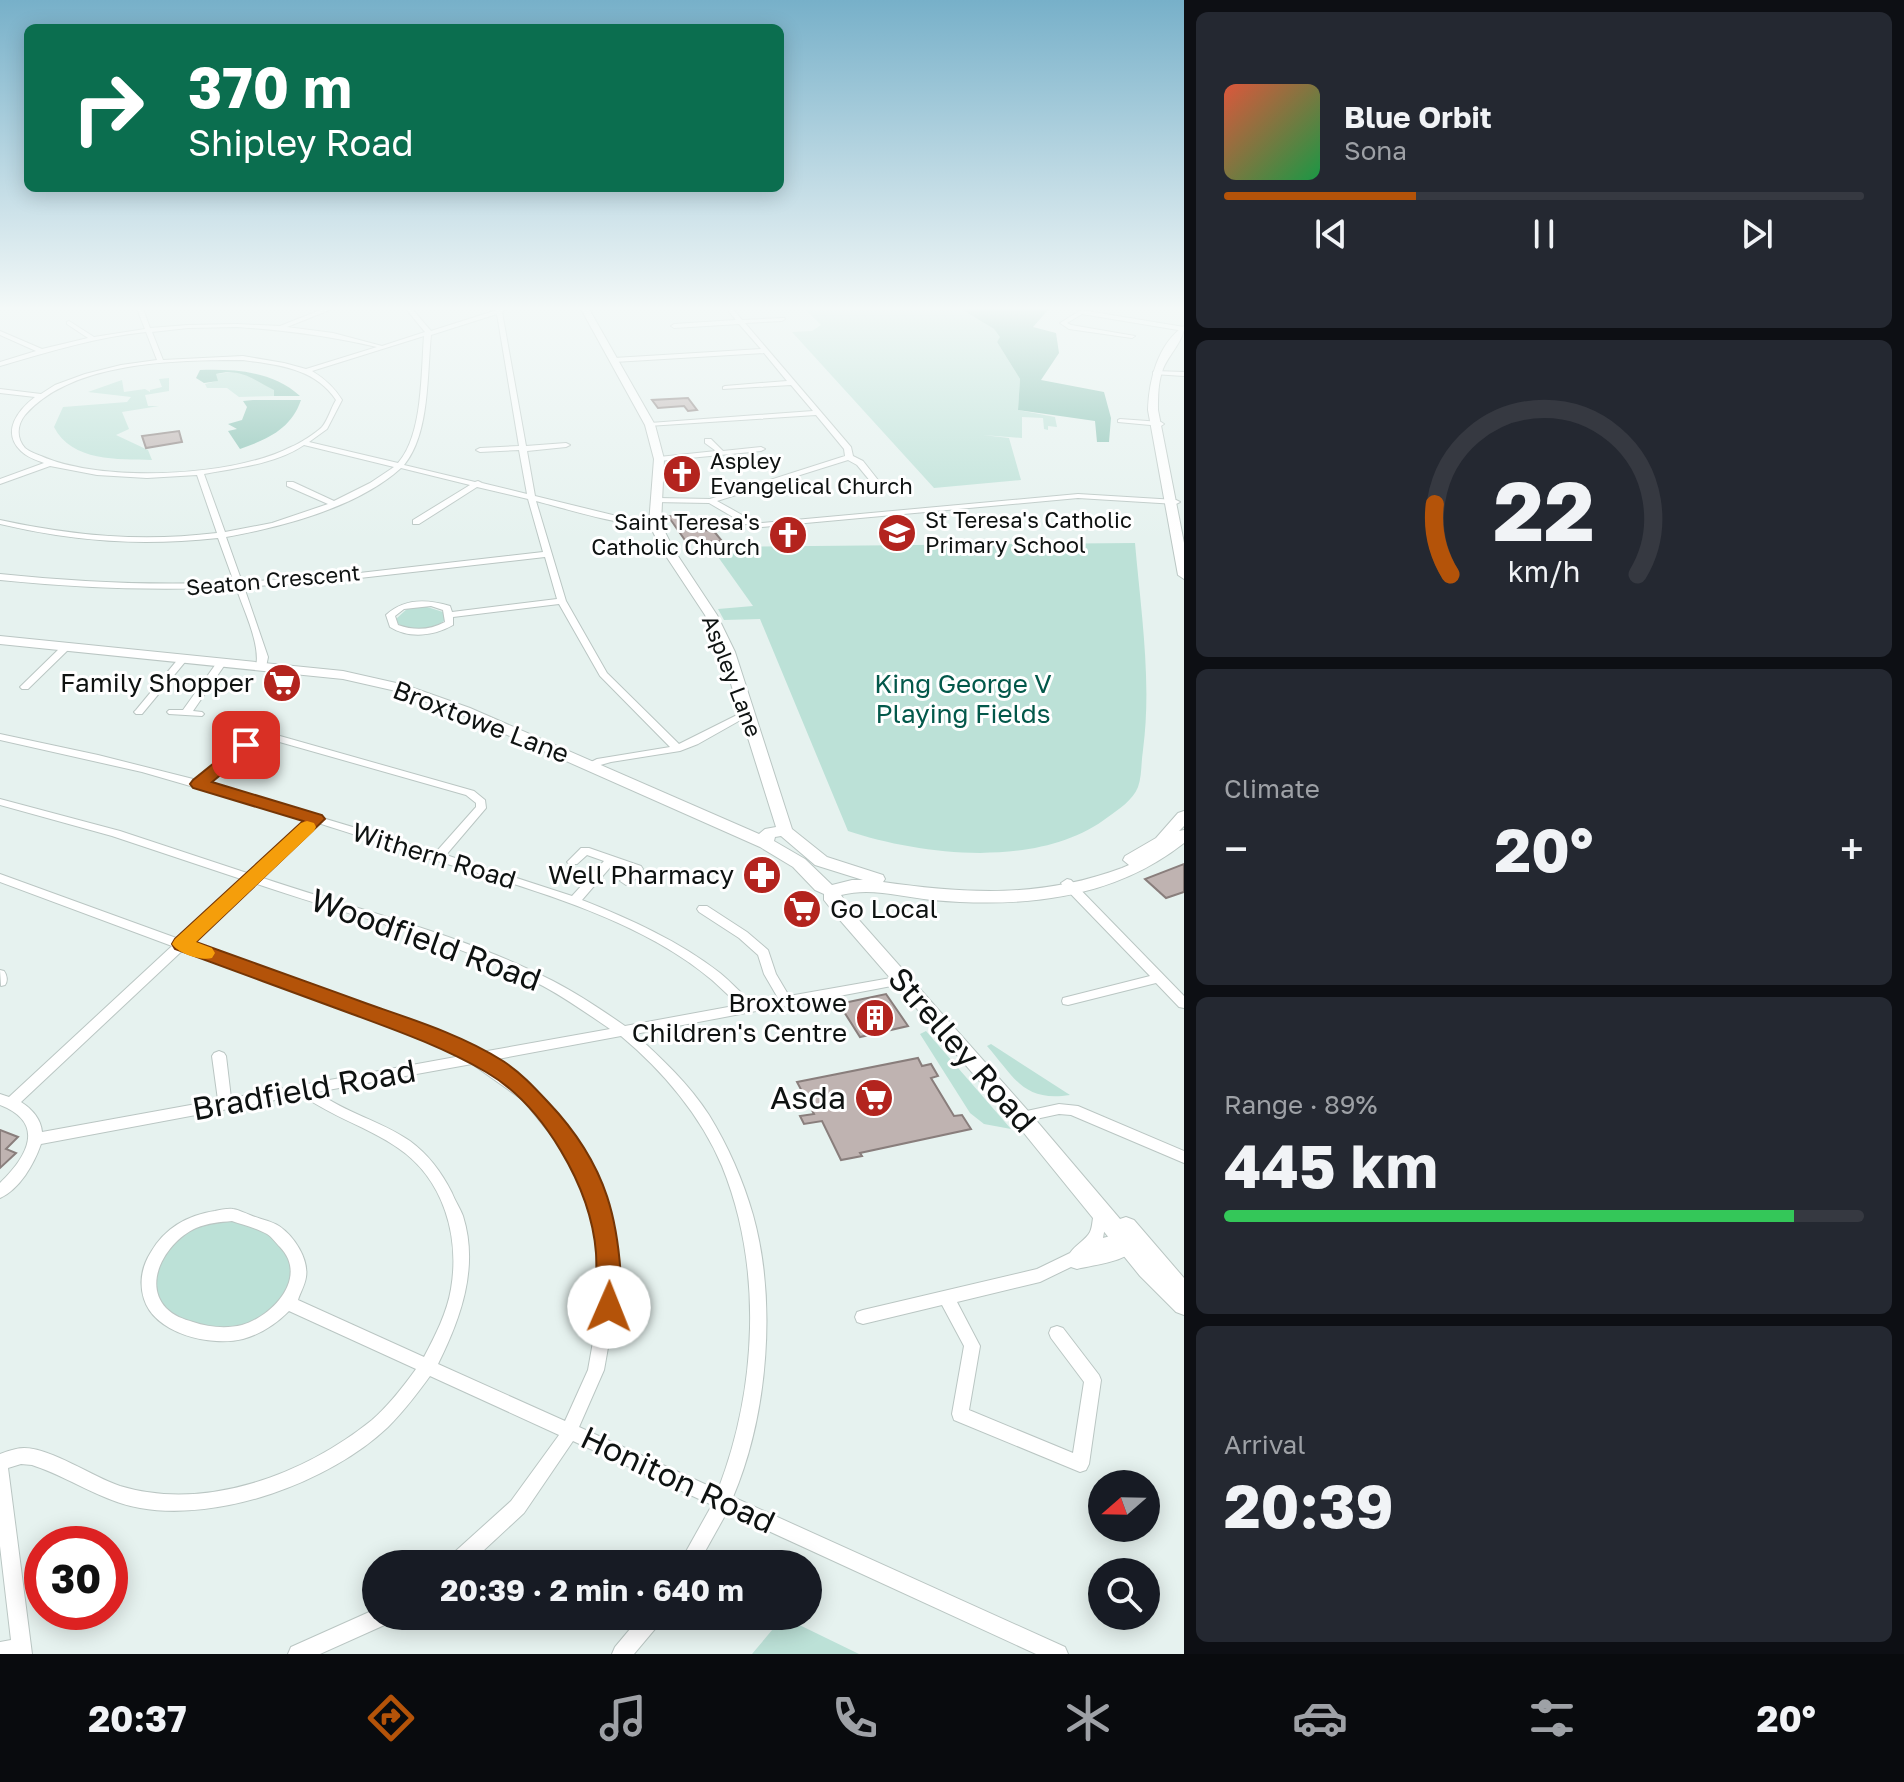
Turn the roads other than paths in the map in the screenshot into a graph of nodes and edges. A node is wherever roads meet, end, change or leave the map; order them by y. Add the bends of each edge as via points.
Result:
1 (66, 386) edge
2 (329, 386) edge
3 (421, 386) edge
4 (515, 386) edge
5 (629, 386) edge
6 (749, 386) edge
7 (794, 386) edge
8 (1159, 386) edge
9 (725, 388) dead end
10 (0, 391) edge
11 (42, 396) junction
12 (817, 413) junction
13 (1120, 421) dead end
14 (1158, 424) junction
15 (650, 425) junction
16 (708, 441) dead end
17 (305, 443) junction
18 (566, 445) dead end
19 (524, 448) junction
20 (480, 450) dead end
21 (756, 452) dead end
22 (722, 453) junction
23 (849, 457) junction
24 (659, 459) junction
25 (48, 464) junction
26 (399, 465) junction
27 (200, 473) junction
28 (874, 480) dead end
29 (0, 482) edge
30 (478, 483) junction
31 (290, 484) dead end
32 (531, 497) junction
33 (657, 500) junction
34 (711, 501) junction
35 (335, 504) junction
36 (1176, 506) edge
37 (0, 522) edge
38 (416, 522) dead end
39 (655, 524) junction
40 (222, 533) junction
41 (1184, 539) edge
42 (546, 554) junction
43 (1184, 575) edge
44 (0, 577) edge
45 (239, 585) junction
46 (562, 601) junction
47 (449, 615) junction
48 (0, 640) edge
49 (65, 648) junction
50 (182, 660) junction
51 (221, 663) junction
52 (261, 667) junction
53 (25, 687) dead end
54 (139, 712) dead end
55 (172, 712) dead end
56 (186, 713) junction
57 (199, 714) dead end
58 (750, 718) junction
59 (0, 737) edge
60 (677, 748) junction
61 (590, 765) junction
62 (199, 784) junction
63 (0, 802) edge
64 (1184, 816) edge
65 (316, 819) junction
66 (785, 831) junction
67 (1184, 835) edge
68 (766, 843) junction
69 (438, 857) junction
70 (611, 860) junction
71 (573, 862) dead end
72 (0, 878) edge
73 (851, 878) junction
74 (252, 879) junction
75 (626, 881) dead end
76 (1069, 885) junction
77 (832, 891) junction
78 (574, 901) junction
79 (703, 909) dead end
80 (182, 944) junction
81 (1159, 978) junction
82 (902, 980) junction
83 (1068, 1001) dead end
84 (787, 1003) junction
85 (1184, 1004) edge
86 (750, 1009) junction
87 (626, 1032) junction
88 (219, 1056) dead end
89 (479, 1058) junction
90 (304, 1090) junction
91 (6, 1101) edge
92 (225, 1104) junction
93 (1022, 1117) junction
94 (36, 1139) junction
95 (1184, 1157) edge
96 (0, 1192) edge
97 (1098, 1206) junction
98 (1130, 1241) junction
99 (1066, 1265) junction
100 (1184, 1296) edge
101 (947, 1299) junction
102 (288, 1303) junction
103 (1184, 1305) edge
104 (863, 1317) dead end
105 (1057, 1333) dead end
106 (428, 1367) junction
107 (569, 1431) junction
108 (0, 1462) edge
109 (0, 1469) edge
110 (723, 1501) junction
111 (471, 1550) edge
112 (696, 1550) edge
113 (362, 1625) edge
114 (642, 1630) edge
115 (22, 1651) edge
116 (0, 1652) edge
117 (298, 1654) edge
118 (622, 1654) edge
119 (1058, 1654) edge

1 - 11 street
2 - 17 street via 339,400 333,420
3 - 26 street via 415,435
4 - 19 street
5 - 15 main road
6 - 9 street
7 - 12 street
8 - 14 main road
10 - 11 street
11 - 25 street via 21,413 15,432 26,452
12 - 15 street
12 - 23 street
13 - 14 street
14 - 36 main road
15 - 24 main road
16 - 22 street
17 - 26 street
17 - 27 street
18 - 19 street
19 - 20 street
19 - 32 street
21 - 22 street
22 - 24 street
23 - 28 street
23 - 34 street
24 - 33 main road
25 - 27 street via 113,475
25 - 29 street
26 - 30 street
26 - 35 street via 369,488
27 - 40 street
30 - 32 street
30 - 38 street
31 - 35 street
32 - 39 street
32 - 42 street
33 - 34 street
33 - 39 main road
34 - 36 street via 762,525 1078,496
35 - 40 street
36 - 41 main road
36 - 43 main road
37 - 40 street via 100,538
39 - 58 main road, Aspley Lane via 711,615
40 - 45 street
42 - 45 street, Seaton Crescent
42 - 46 street
44 - 45 street, Seaton Crescent via 114,588
45 - 52 street via 263,657
46 - 47 street
46 - 60 street via 603,674
47 - 47 street via 452,621 441,629 411,633 394,627 390,615 401,607 428,603 445,607
48 - 49 main road, Broxtowe Lane
49 - 50 main road, Broxtowe Lane
49 - 53 street
50 - 51 main road, Broxtowe Lane
50 - 54 street
51 - 52 main road, Broxtowe Lane
51 - 56 street
52 - 61 main road, Broxtowe Lane via 343,675 420,694
55 - 56 street
56 - 57 street
58 - 60 street
58 - 66 main road, Aspley Lane
59 - 62 street, Withern Road
60 - 61 street
61 - 68 main road, Broxtowe Lane
62 - 65 street, Withern Road
62 - 69 street via 246,745 268,737 470,793 481,808
63 - 74 street, Woodfield Road via 71,819
64 - 76 main road via 1162,841 1127,863
65 - 69 street, Withern Road
65 - 74 street
66 - 68 main road via 771,832
66 - 73 main road via 810,854
67 - 76 main road via 1139,868
68 - 77 main road, Broxtowe Lane
69 - 78 street, Withern Road
70 - 71 street via 585,850
70 - 75 street via 637,869
70 - 78 street
72 - 80 street
73 - 76 main road via 983,898
73 - 77 main road
74 - 80 street
74 - 87 street, Woodfield Road via 525,972
76 - 81 street
77 - 82 main road, Strelley Road via 839,908
78 - 86 street, Withern Road via 673,949
79 - 84 street via 764,953
80 - 89 street via 436,1037
80 - 91 street
81 - 83 street
81 - 85 street
82 - 84 street, Bradfield Road
82 - 93 main road, Strelley Road
84 - 86 street, Bradfield Road
86 - 87 street, Bradfield Road
87 - 89 street, Bradfield Road
87 - 110 street, Woodfield Road via 691,1102 714,1136 745,1204 757,1259 756,1364 744,1434
88 - 92 street
89 - 90 street, Bradfield Road
89 - 107 street via 518,1085 559,1129 583,1166 603,1223 610,1279 605,1333 591,1384
90 - 92 street, Bradfield Road
90 - 106 street via 398,1139 447,1195 461,1241 460,1285
91 - 94 street via 31,1118
92 - 94 street, Bradfield Road
93 - 95 street via 1073,1110
93 - 97 main road, Strelley Road
94 - 96 street via 23,1170
97 - 98 main road, Strelley Road via 1116,1216
97 - 99 street via 1097,1235
98 - 99 street via 1095,1260
98 - 100 main road, Strelley Road
98 - 103 main road, Strelley Road
99 - 101 street
101 - 104 street
101 - 105 street via 972,1346 960,1414 1080,1464 1093,1380
102 - 102 street via 243,1333 205,1335 159,1312 148,1287 149,1273 162,1245 184,1227 218,1216 244,1217 279,1231 299,1257
102 - 106 street, Honiton Road
106 - 107 street, Honiton Road
106 - 108 street via 406,1397 352,1445 311,1468 246,1493 163,1502 121,1495 30,1457
107 - 110 street, Honiton Road
107 - 111 street via 531,1490
109 - 115 street
110 - 112 street, Woodfield Road
110 - 119 street, Honiton Road
113 - 117 street
114 - 118 street
115 - 116 street

